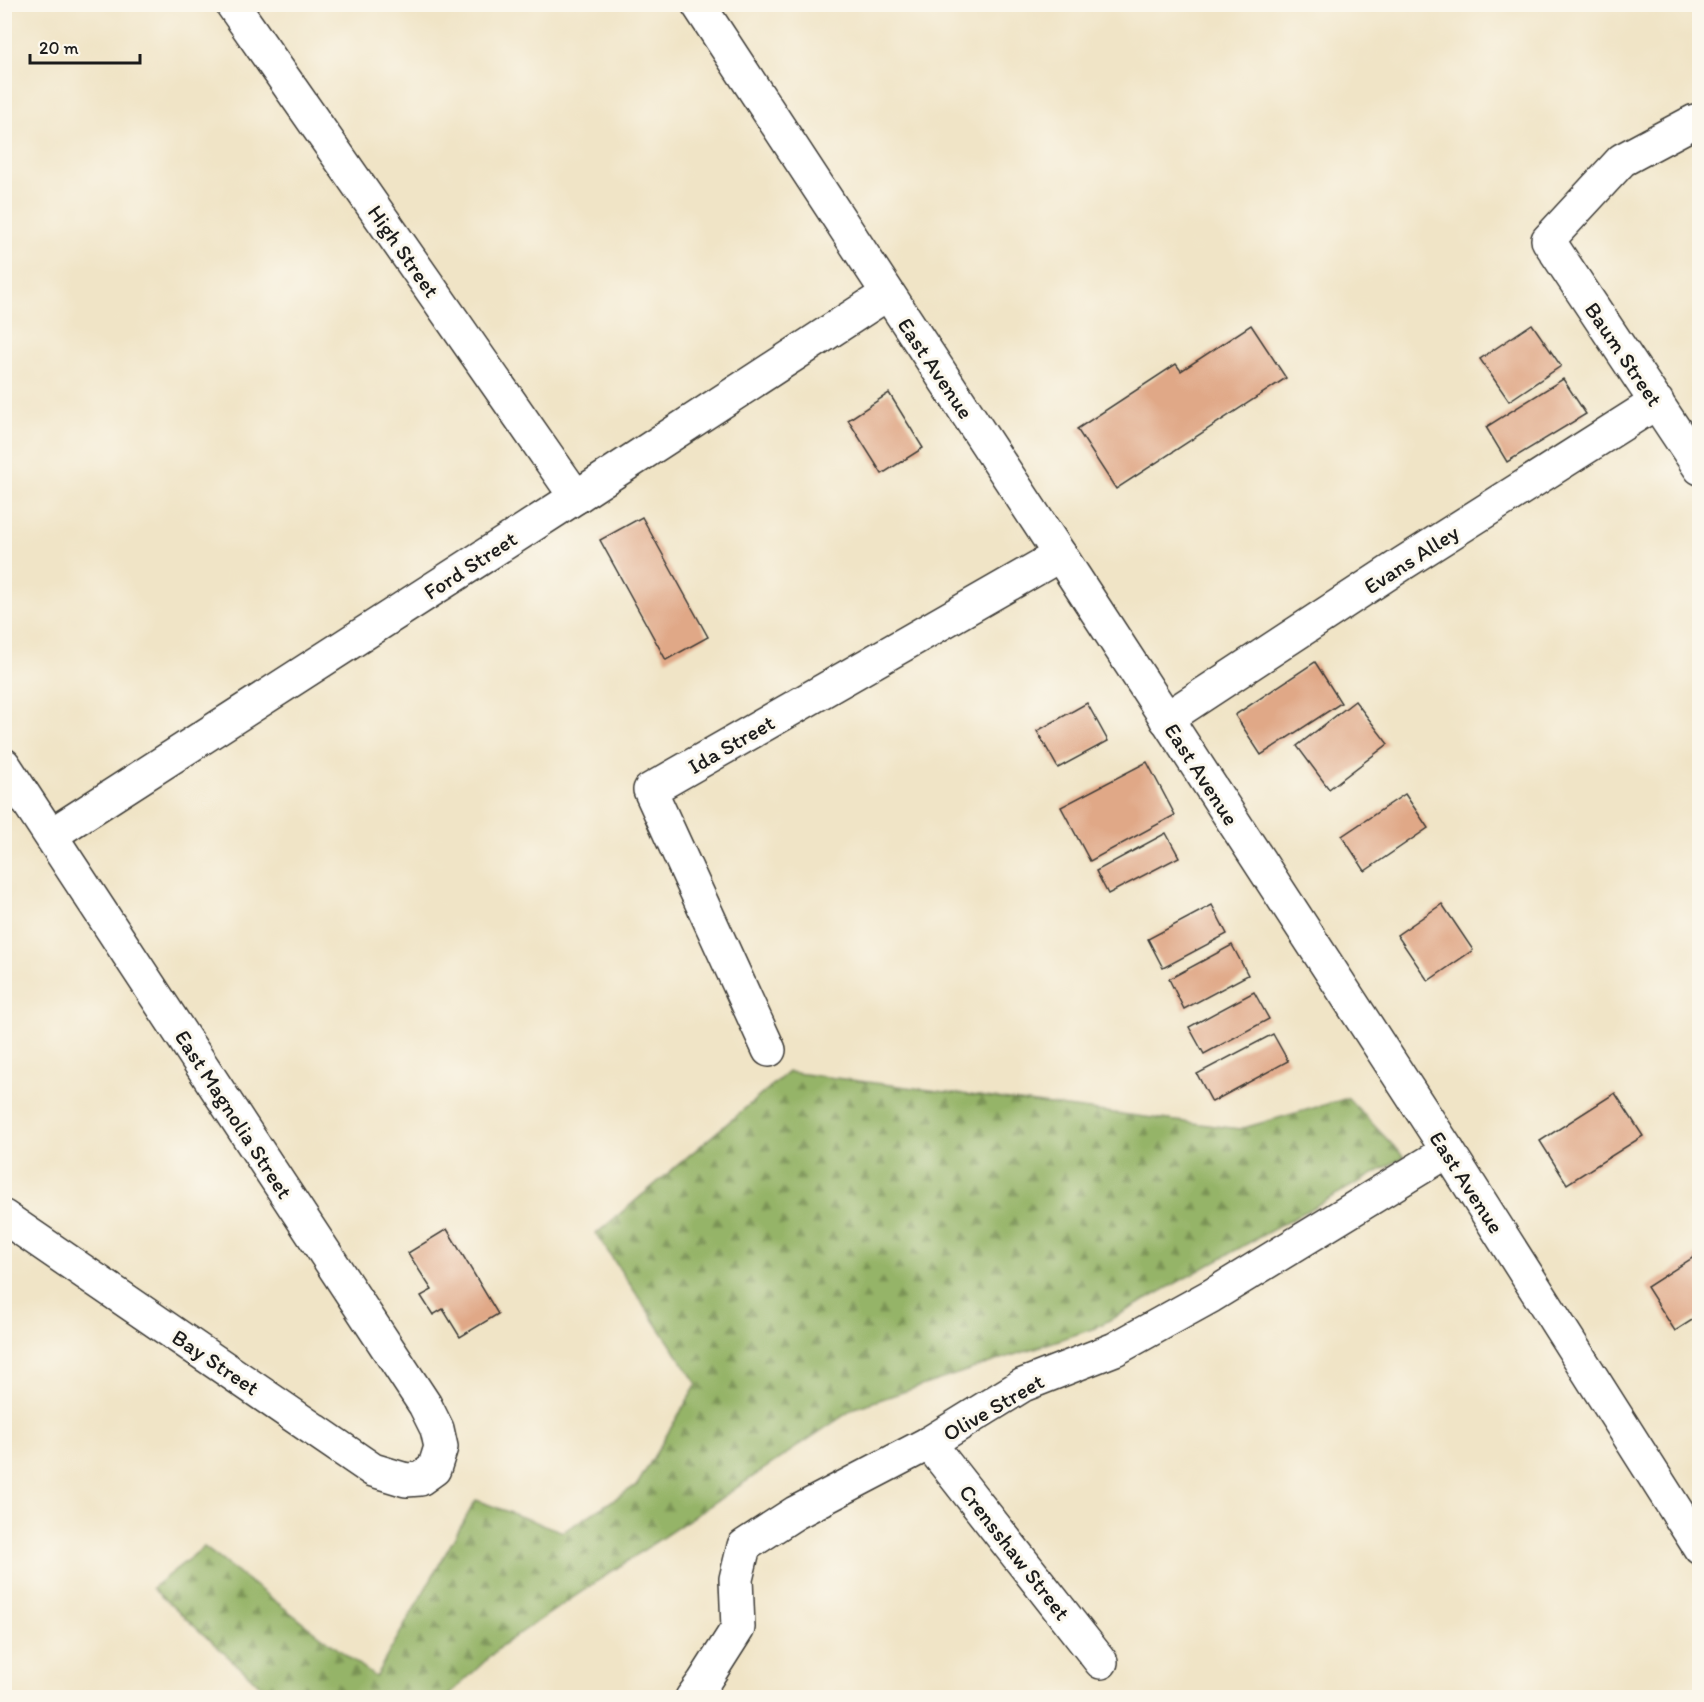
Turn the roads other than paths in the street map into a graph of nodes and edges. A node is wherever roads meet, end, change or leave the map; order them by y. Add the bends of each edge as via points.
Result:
1 (232, 4) edge
2 (698, 4) edge
3 (1695, 121) dead end
4 (887, 294) junction
5 (1657, 402) junction
6 (1700, 468) edge
7 (576, 496) junction
8 (1060, 555) junction
9 (1166, 719) junction
10 (4, 765) edge
11 (51, 835) junction
12 (769, 1050) dead end
13 (1448, 1151) junction
14 (4, 1217) edge
15 (929, 1443) junction
16 (434, 1469) joint
17 (1700, 1548) edge
18 (1101, 1662) dead end
19 (692, 1698) edge

1 - 7 street, High Street
2 - 4 street, East Avenue
3 - 5 street, Baum Street via 1622,160 1548,240
4 - 7 street, Ford Street
4 - 8 street, East Avenue
5 - 6 street, Baum Street
5 - 9 street, Evans Alley
7 - 11 street, Ford Street
8 - 9 street, East Avenue
8 - 12 street, Ida Street via 650,790
9 - 13 street, East Avenue
10 - 11 street, East Magnolia Street
11 - 16 street, East Magnolia Street via 425,1406 441,1447
13 - 15 street, Olive Street via 1211,1296 1115,1349 1023,1385
13 - 17 street, East Avenue
14 - 16 street, Bay Street via 373,1470 406,1480 420,1479
15 - 18 street, Crensshaw Street
15 - 19 street, Olive Street via 795,1513 744,1546 736,1579 738,1628

